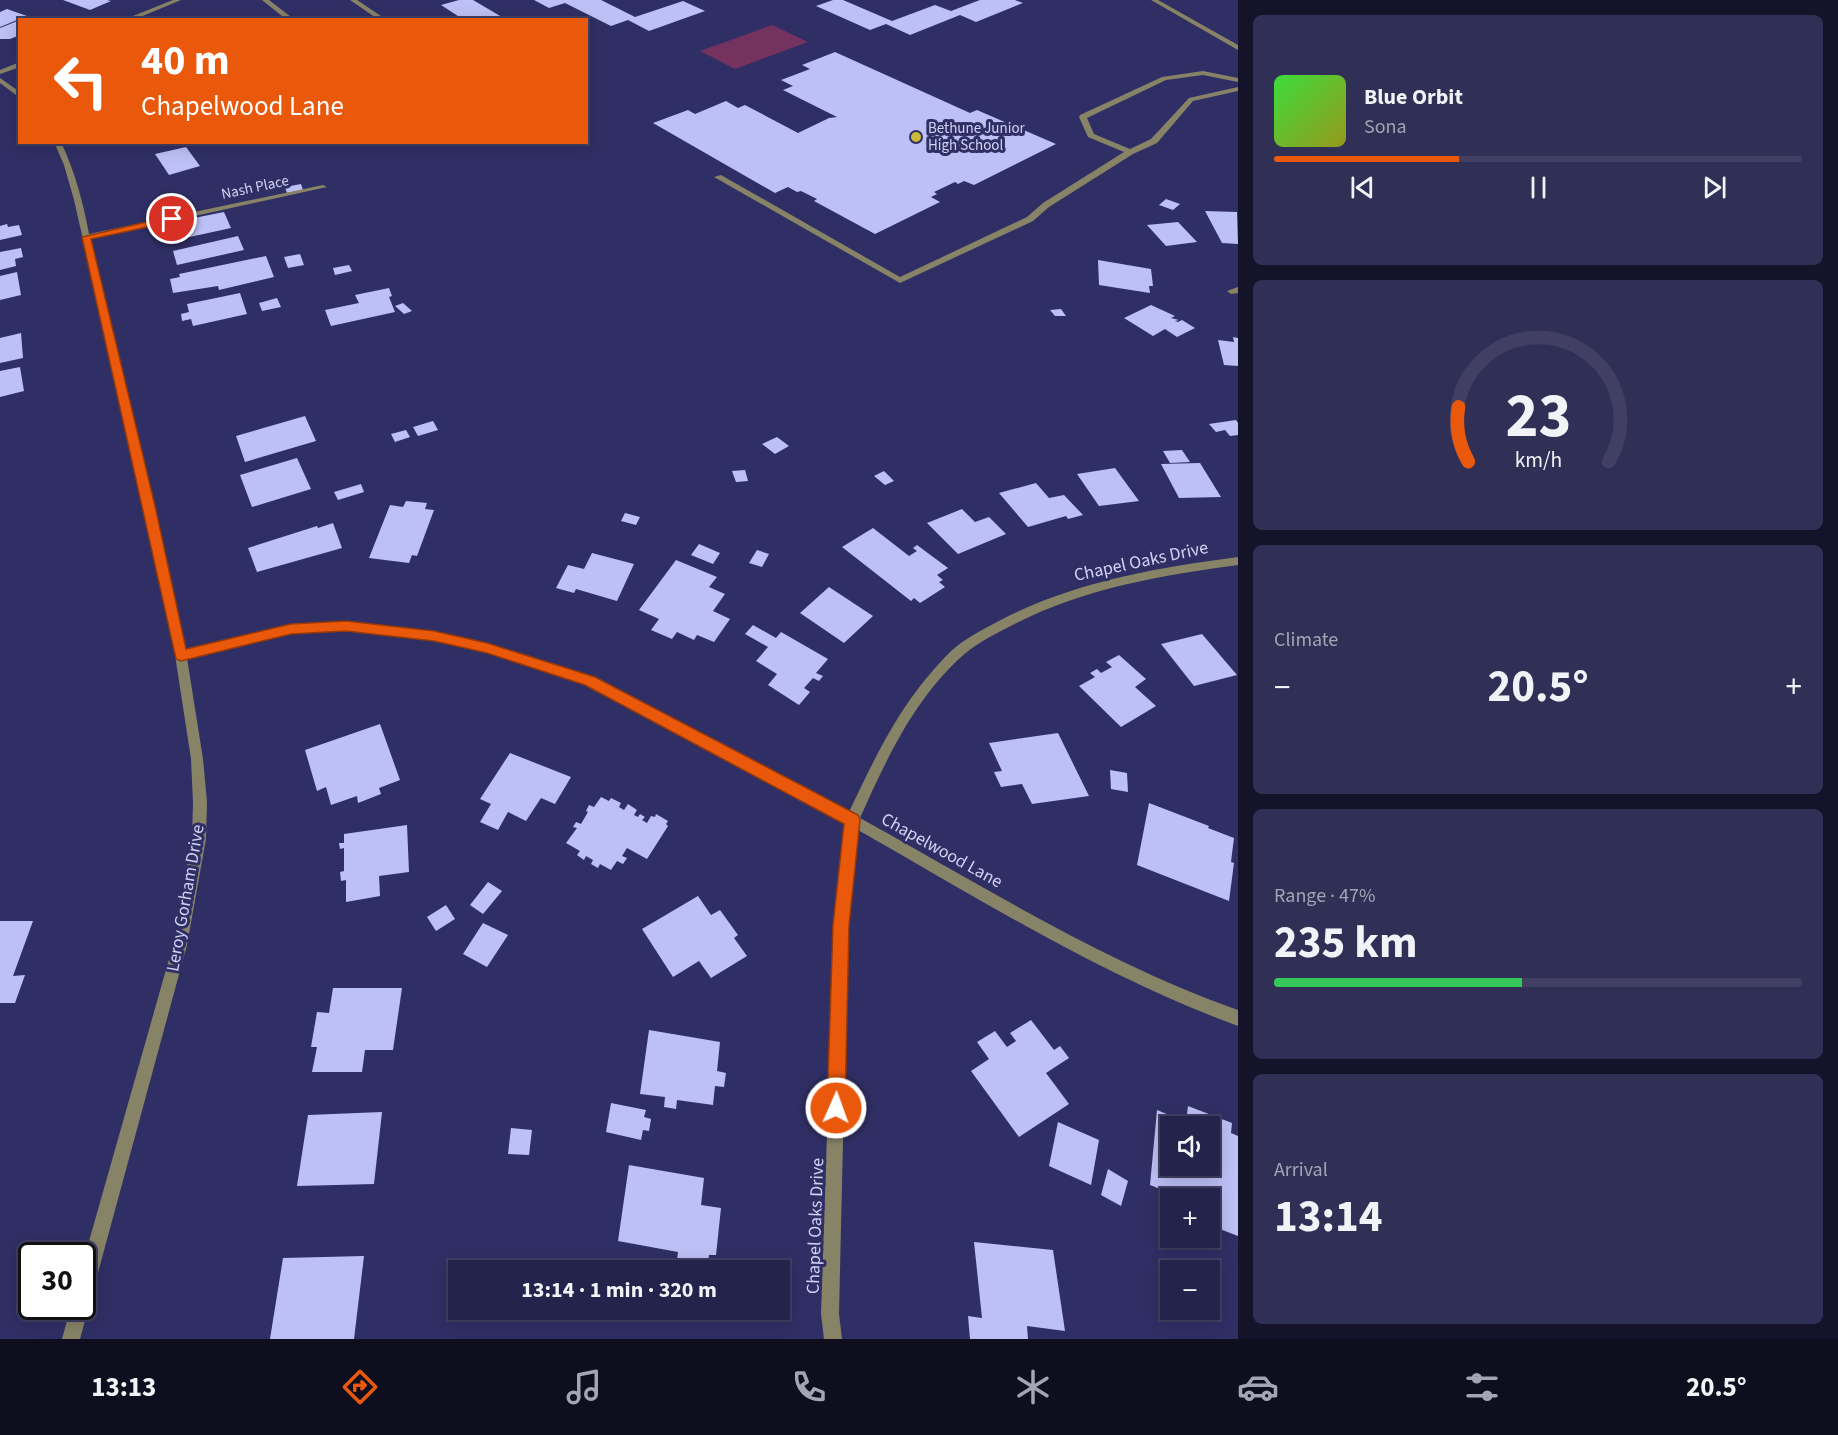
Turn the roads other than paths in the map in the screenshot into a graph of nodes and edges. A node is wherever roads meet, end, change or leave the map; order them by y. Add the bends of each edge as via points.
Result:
1 (178, 0) edge
2 (265, 0) edge
3 (353, 0) edge
4 (1154, 0) edge
5 (131, 18) edge
6 (289, 18) edge
7 (381, 18) edge
8 (1238, 48) edge
9 (18, 65) edge
10 (0, 72) edge
11 (0, 80) edge
12 (1238, 80) edge
13 (1238, 89) edge
14 (18, 94) edge
15 (58, 144) edge
16 (1131, 152) junction
17 (718, 177) dead end
18 (323, 187) dead end
19 (86, 237) junction
20 (1238, 561) edge
21 (181, 655) junction
22 (852, 820) junction
23 (1238, 1018) edge
24 (96, 1248) edge
25 (76, 1320) edge
26 (71, 1339) edge
27 (833, 1339) edge

1 - 5 street
2 - 6 street
3 - 7 street
4 - 8 street
9 - 10 street
11 - 14 street
12 - 16 street via 1203,73 1164,78 1083,117 1091,135
13 - 16 street via 1191,99 1154,141
15 - 19 street, Leroy Gorham Drive via 71,171
16 - 17 street via 1030,219 900,280
18 - 19 street, Nash Place
19 - 21 street, Leroy Gorham Drive
20 - 22 street, Chapel Oaks Drive via 1170,570 1068,595 981,636 957,653 918,697 886,747
21 - 22 street, Chapelwood Lane via 291,629 346,626 434,636 487,648 590,681
21 - 24 street, Leroy Gorham Drive via 197,759 199,839 180,945
22 - 23 street, Chapelwood Lane via 1072,944 1199,1004
22 - 27 street, Chapel Oaks Drive via 841,925 830,1314
25 - 26 street

